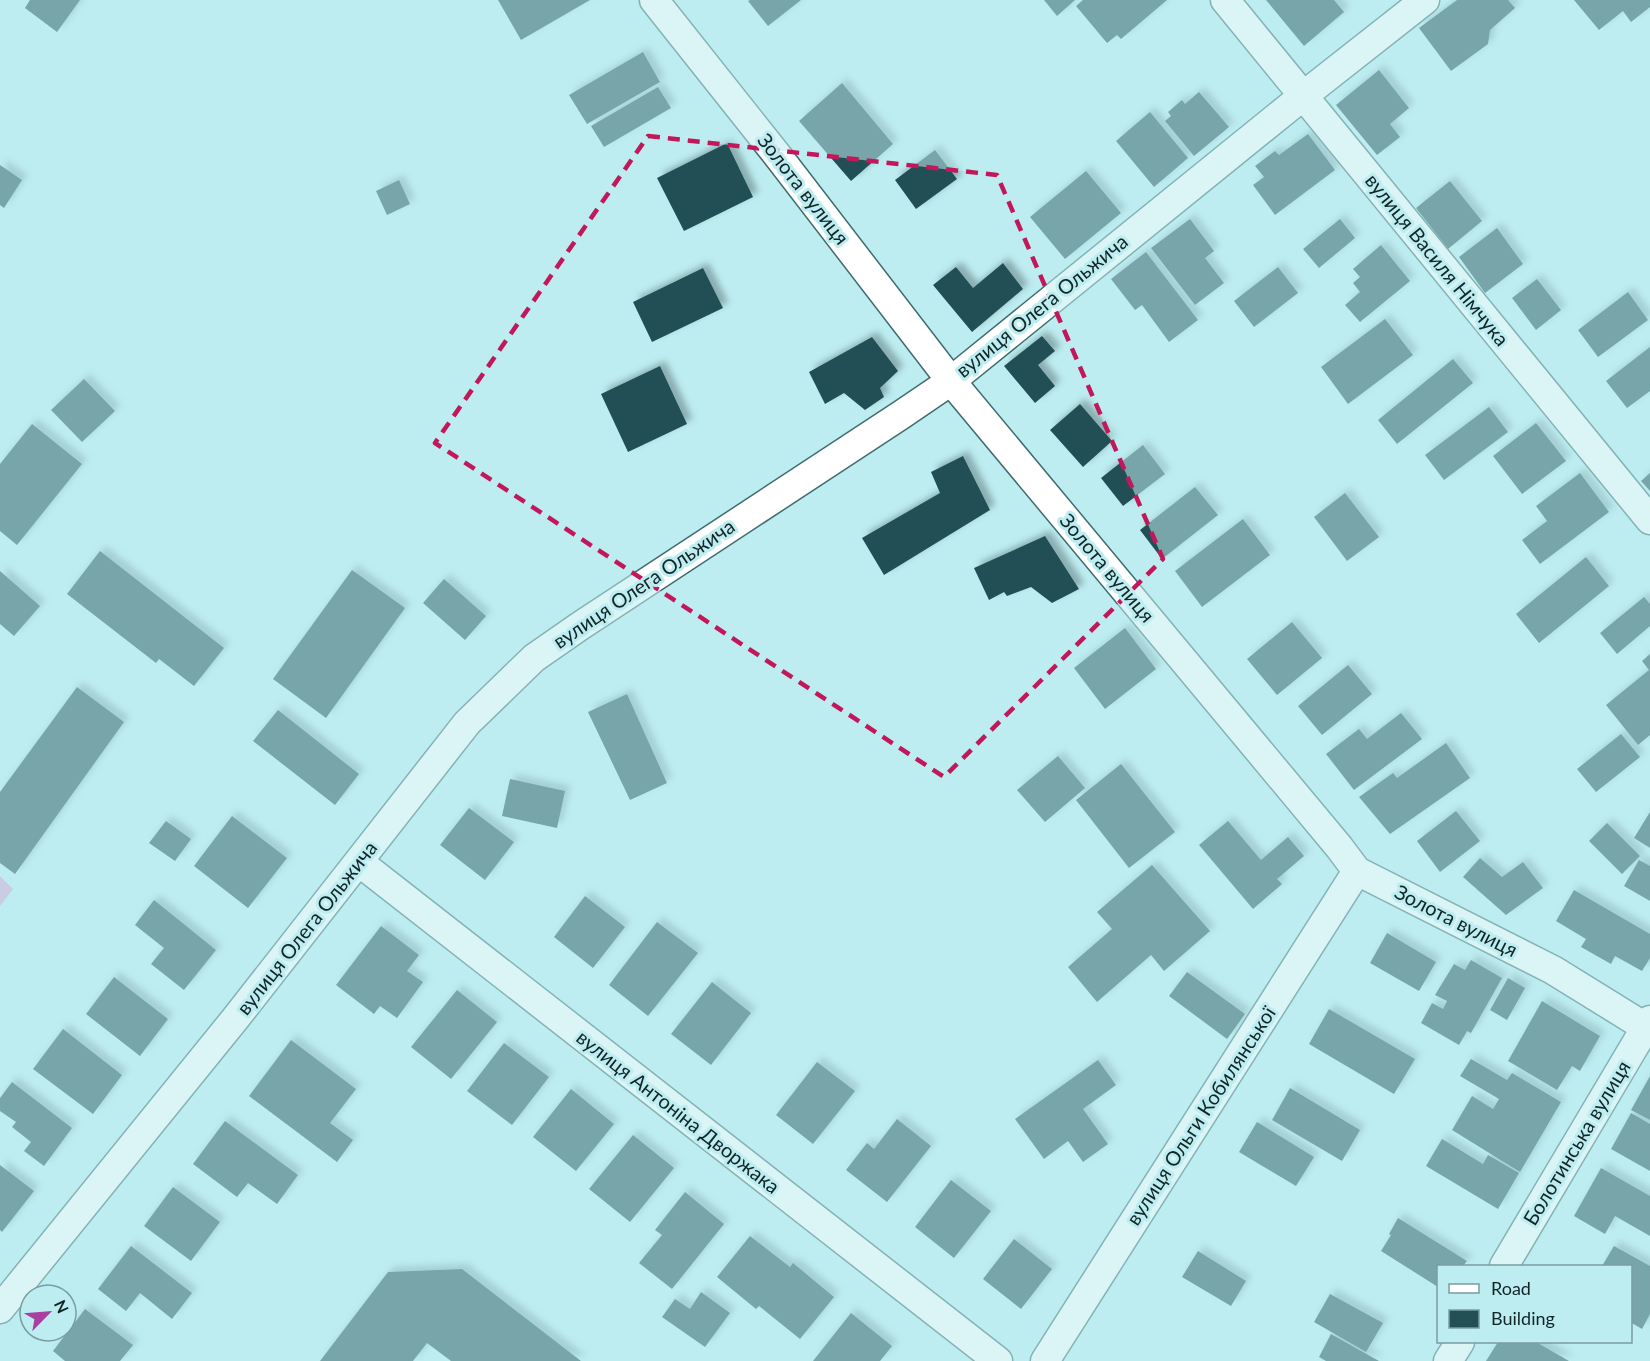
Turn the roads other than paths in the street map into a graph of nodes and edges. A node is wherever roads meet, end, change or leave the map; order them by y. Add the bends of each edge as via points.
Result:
1 (654, 0) edge
2 (1225, 0) edge
3 (1425, 0) edge
4 (1303, 96) junction
5 (951, 381) junction
6 (1650, 520) edge
7 (359, 862) junction
8 (1357, 871) junction
9 (1649, 1026) edge
10 (1505, 1265) edge
11 (0, 1310) edge
12 (1459, 1343) edge
13 (998, 1361) edge
14 (1045, 1361) edge
15 (1448, 1361) edge

1 - 5 street, Золота вулиця
2 - 4 street, вулиця Василя Німчука
3 - 4 street, вулиця Олега Ольжича
4 - 5 street, вулиця Олега Ольжича
4 - 6 street, вулиця Василя Німчука
5 - 7 street, вулиця Олега Ольжича via 534,658 467,723
5 - 8 street, Золота вулиця
7 - 11 street, вулиця Олега Ольжича
7 - 13 street, вулиця Антоніна Дворжака
8 - 9 street, Золота вулиця via 1553,970
8 - 14 street, вулиця Ольги Кобилянської
9 - 10 street, Болотинська вулиця
12 - 15 street

